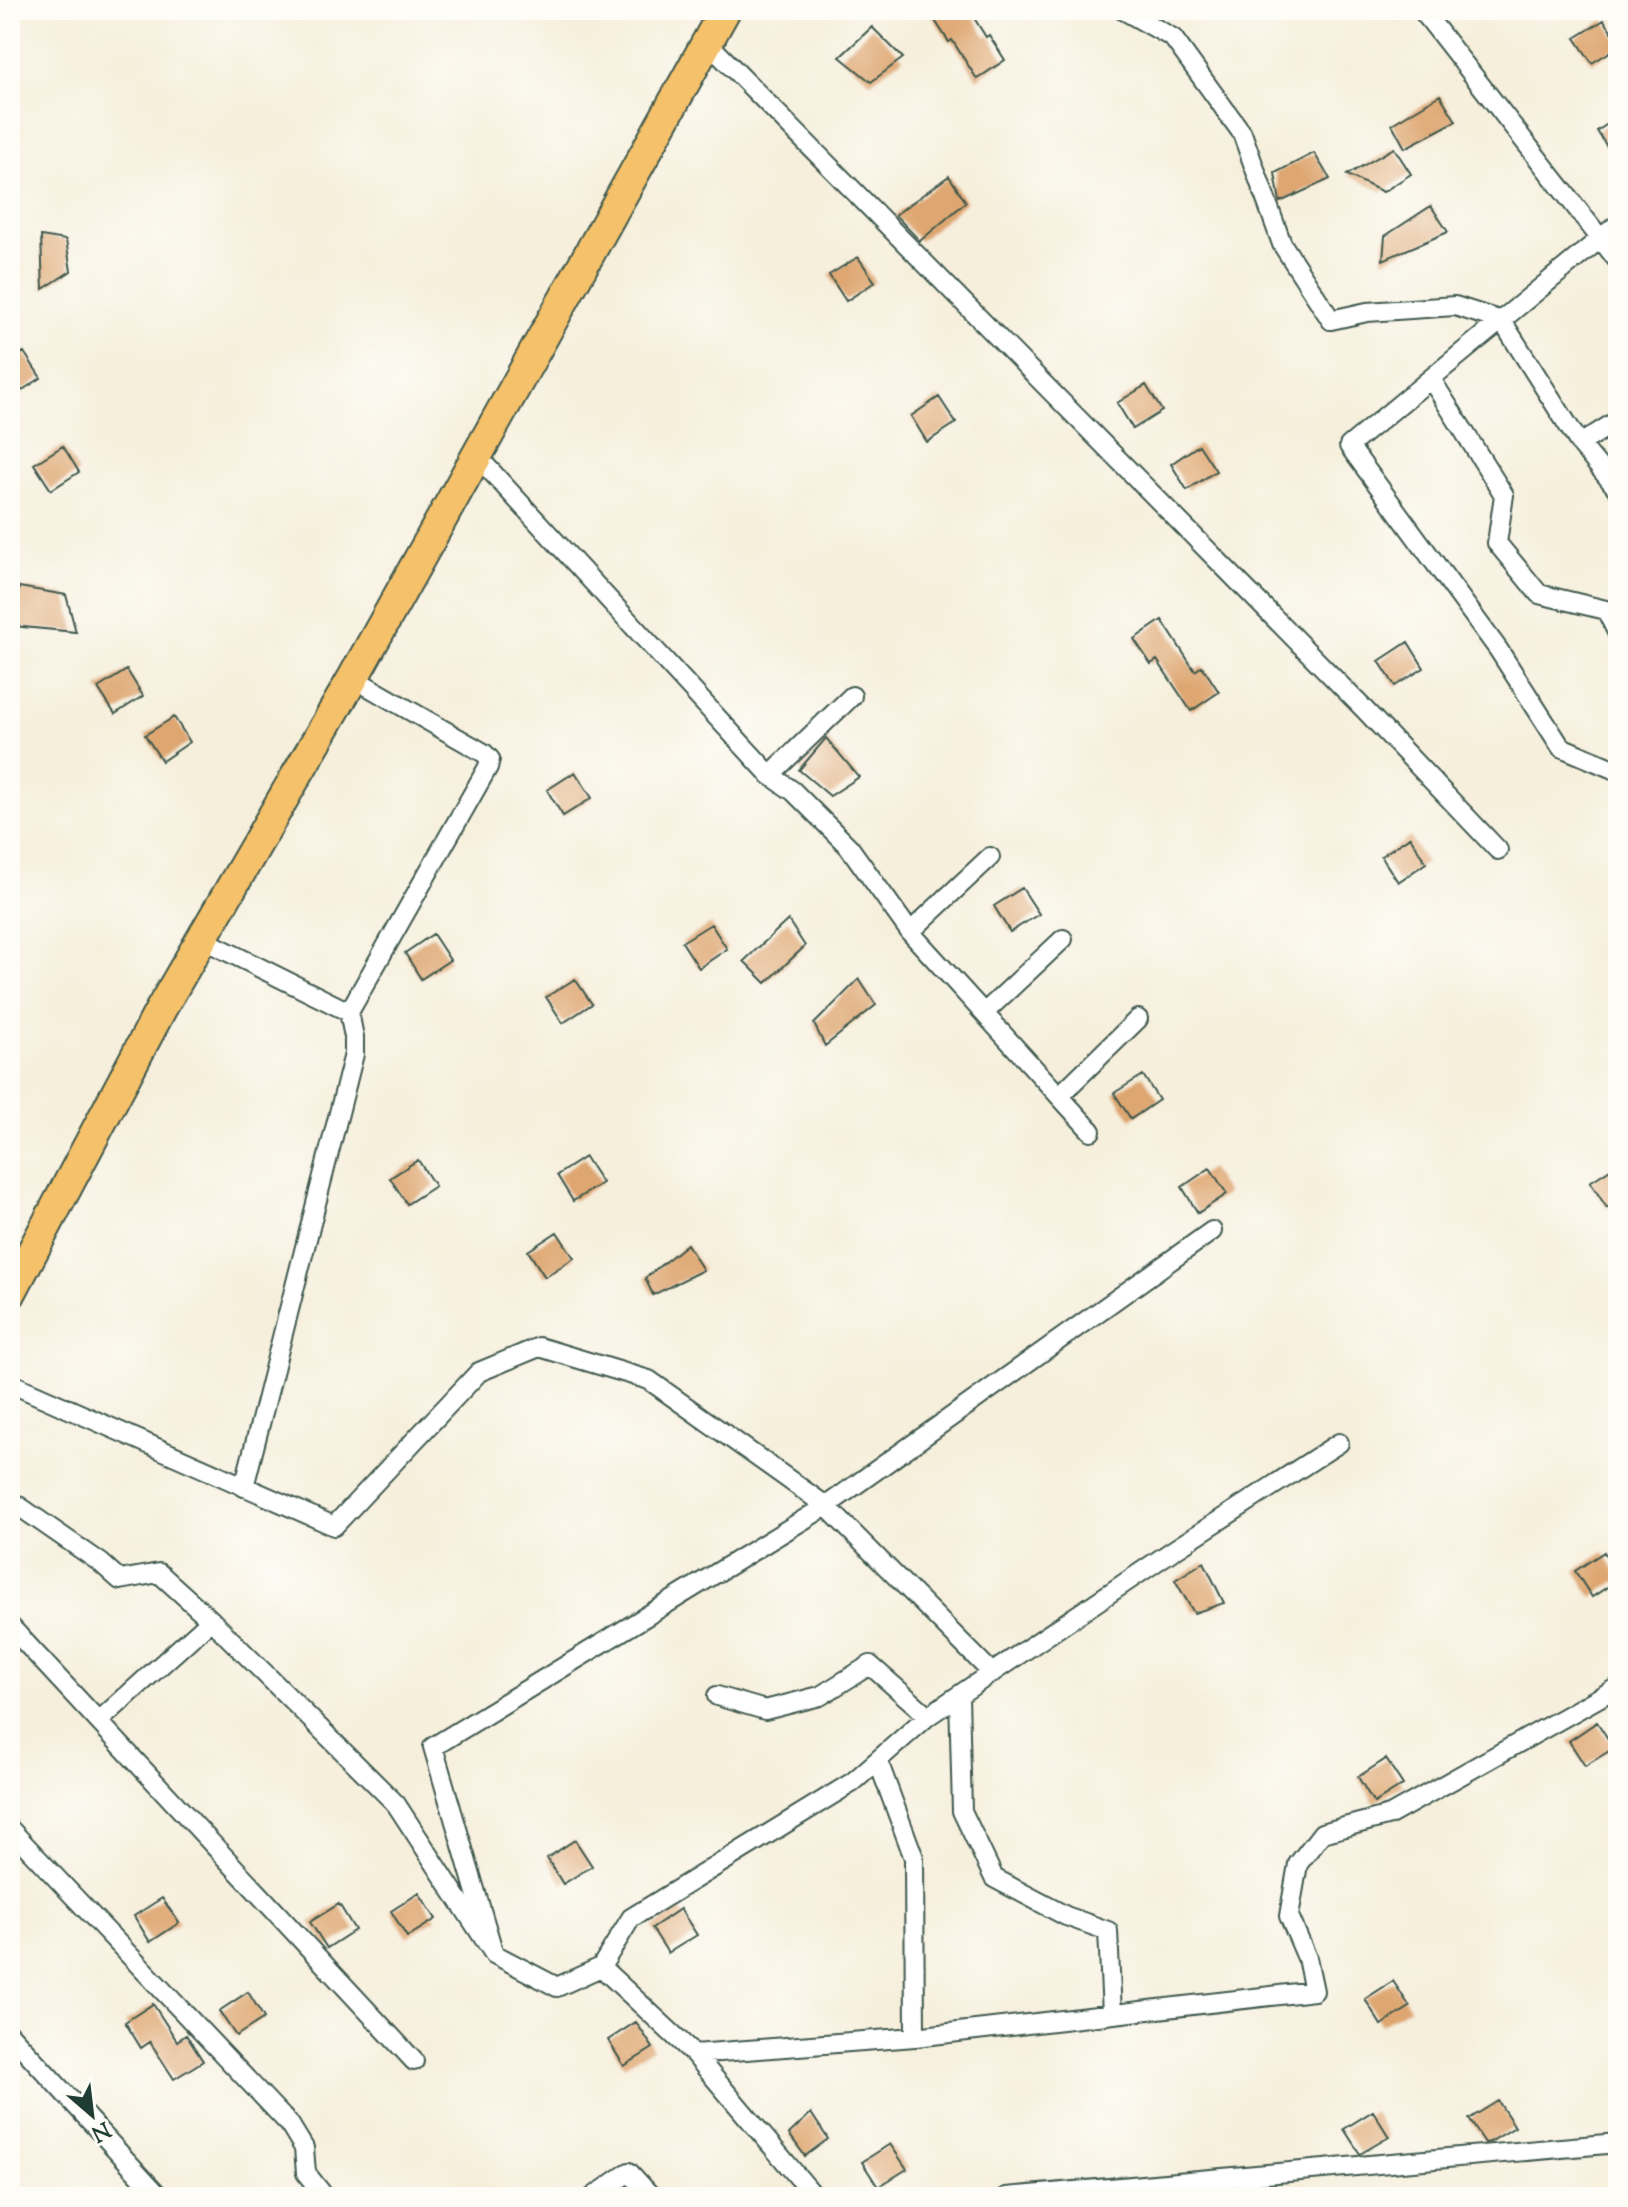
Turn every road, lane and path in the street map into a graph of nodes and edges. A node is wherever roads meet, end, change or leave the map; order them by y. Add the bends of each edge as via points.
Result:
1 (725, 10) edge
2 (1123, 10) edge
3 (1422, 10) edge
4 (707, 42) junction
5 (1618, 224) edge
6 (1601, 239) junction
7 (1618, 261) edge
8 (1502, 321) junction
9 (1431, 379) junction
10 (1618, 420) edge
11 (1580, 444) junction
12 (477, 456) junction
13 (1618, 490) edge
14 (1618, 634) edge
15 (353, 678) junction
16 (852, 696) dead end
17 (1618, 771) edge
18 (770, 775) junction
19 (1498, 850) dead end
20 (990, 857) dead end
21 (910, 932) junction
22 (202, 939) junction
23 (1063, 939) dead end
24 (349, 1012) junction
25 (984, 1013) junction
26 (1138, 1019) dead end
27 (1059, 1096) junction
28 (1091, 1131) dead end
29 (1212, 1231) dead end
30 (10, 1294) edge
31 (10, 1383) edge
32 (1339, 1443) dead end
33 (244, 1487) junction
34 (10, 1500) edge
35 (826, 1506) junction
36 (211, 1620) junction
37 (10, 1626) edge
38 (992, 1673) junction
39 (1618, 1687) edge
40 (717, 1696) dead end
41 (959, 1696) junction
42 (928, 1716) junction
43 (99, 1721) junction
44 (878, 1761) junction
45 (10, 1829) edge
46 (494, 1954) junction
47 (601, 1967) junction
48 (1112, 2014) junction
49 (10, 2034) edge
50 (915, 2037) junction
51 (694, 2054) junction
52 (414, 2061) dead end
53 (1618, 2143) edge
54 (159, 2196) edge
55 (325, 2197) edge
56 (593, 2197) edge
57 (652, 2197) edge
58 (815, 2197) edge
59 (1006, 2197) edge

1 - 4 main road
2 - 8 street via 1173,38 1242,133 1282,244 1331,320 1455,306
3 - 6 street
4 - 12 main road
4 - 19 street
5 - 6 street
6 - 7 street
6 - 8 street
8 - 9 street
8 - 11 street
9 - 14 street via 1504,495 1497,543 1539,594 1606,610
9 - 17 street via 1349,446 1498,649 1561,747
10 - 11 street
11 - 13 street
12 - 15 main road
12 - 18 street
15 - 22 main road
15 - 24 street via 490,759
16 - 18 street
18 - 21 street via 849,847
20 - 21 street
21 - 25 street
22 - 24 street
22 - 30 main road
23 - 25 street
24 - 33 street via 354,1054
25 - 27 street
26 - 27 street
27 - 28 street
29 - 35 street
31 - 33 street
32 - 38 street
33 - 35 street via 334,1526 479,1372 539,1347 649,1380
34 - 36 street via 120,1580 159,1573
35 - 38 street
35 - 46 street via 433,1747
36 - 43 street
36 - 46 street via 396,1804
37 - 43 street
38 - 41 street
39 - 48 street via 1390,1815 1322,1833 1298,1864 1289,1916 1314,1991
40 - 42 street via 765,1710 820,1696 870,1665
41 - 42 street
41 - 48 street via 962,1811 994,1878 1066,1916 1108,1931
42 - 44 street
43 - 52 street
44 - 47 street via 853,1782 631,1918
44 - 50 street via 914,1858
45 - 55 street via 290,2125 304,2148 306,2173
46 - 47 street via 557,1987
47 - 51 street
48 - 50 street
49 - 54 street
50 - 51 street
51 - 58 street
53 - 59 street
56 - 57 street via 629,2172

